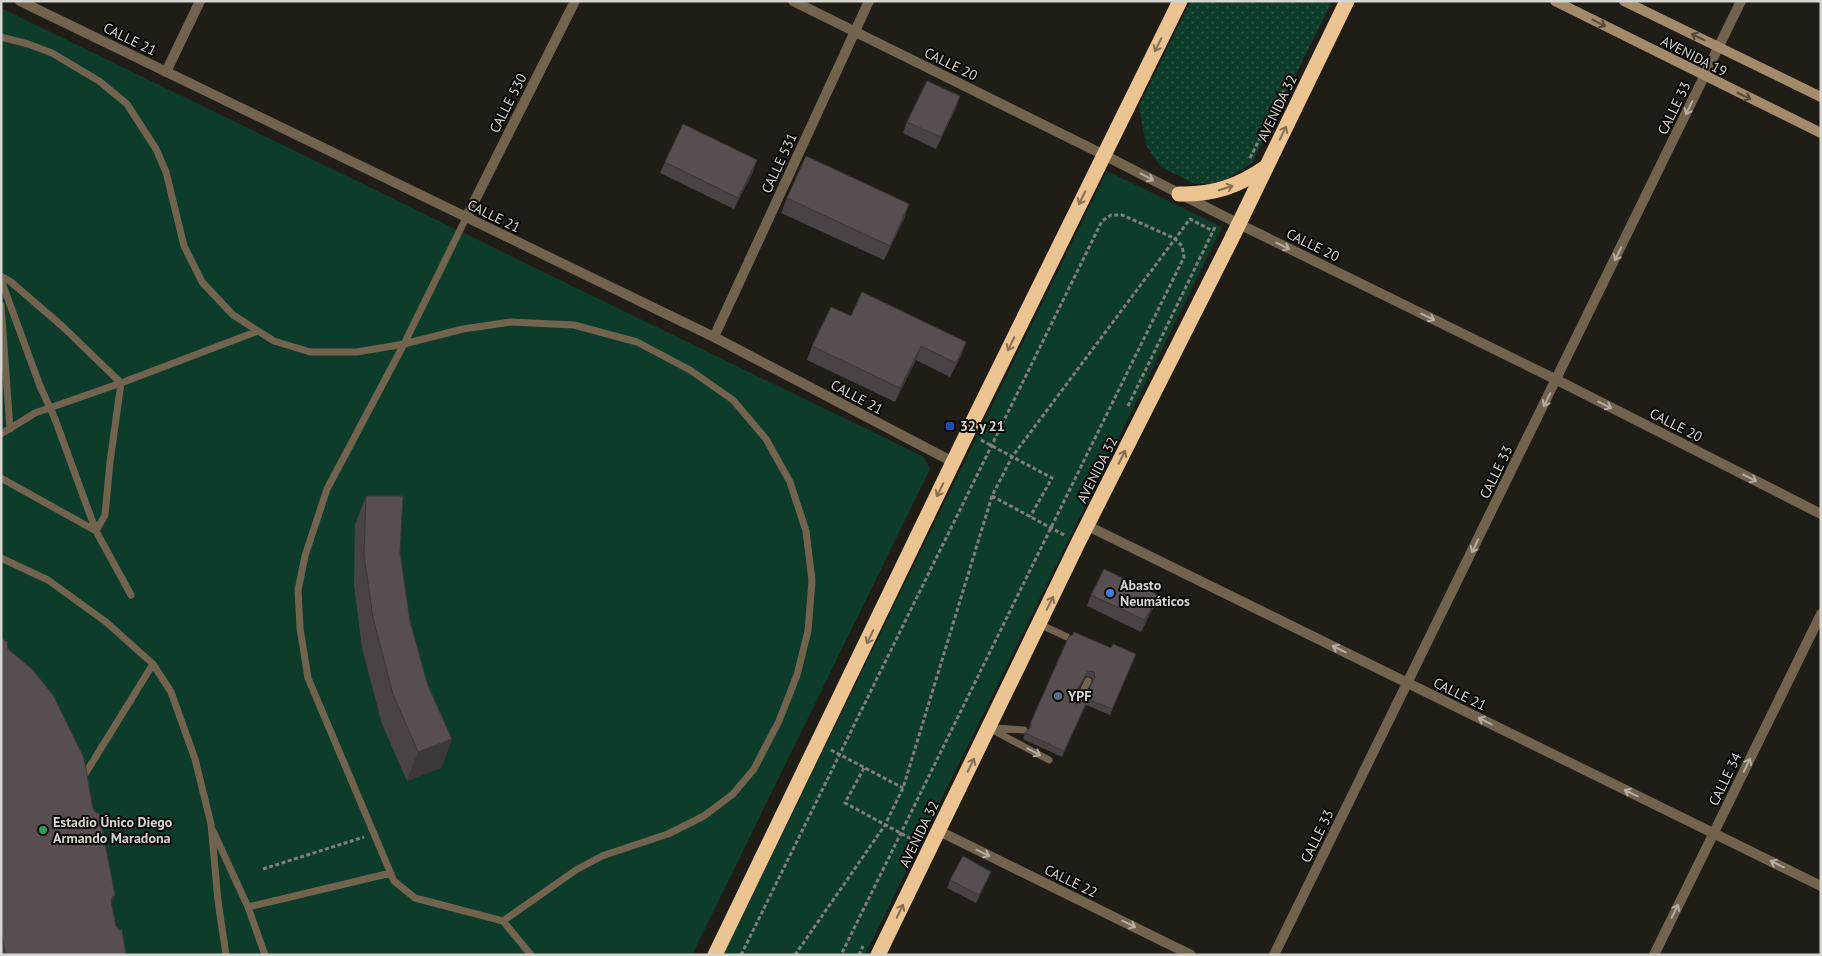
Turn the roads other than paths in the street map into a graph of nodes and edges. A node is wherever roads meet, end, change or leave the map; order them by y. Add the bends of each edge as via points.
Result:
1 (20, 1) edge
2 (200, 1) edge
3 (575, 1) edge
4 (793, 1) edge
5 (869, 1) edge
6 (1180, 1) edge
7 (1347, 1) edge
8 (1555, 1) edge
9 (1624, 1) edge
10 (1741, 1) edge
11 (854, 31) junction
12 (1, 37) edge
13 (1719, 47) junction
14 (166, 72) junction
15 (1704, 77) junction
16 (1821, 97) edge
17 (1821, 133) edge
18 (1104, 155) junction
19 (1267, 166) junction
20 (1179, 194) junction
21 (466, 218) junction
22 (1239, 224) junction
23 (1, 276) edge
24 (1, 280) edge
25 (1, 305) edge
26 (258, 331) junction
27 (714, 338) junction
28 (404, 344) junction
29 (1556, 380) junction
30 (121, 383) junction
31 (10, 429) junction
32 (1, 434) edge
33 (953, 462) junction
34 (1, 478) edge
35 (1821, 514) edge
36 (1088, 526) junction
37 (96, 531) junction
38 (1, 558) edge
39 (131, 595) dead end
40 (1821, 614) edge
41 (1039, 624) junction
42 (1067, 637) edge
43 (152, 664) junction
44 (1088, 681) edge
45 (1407, 683) junction
46 (1076, 706) edge
47 (989, 728) junction
48 (1024, 730) dead end
49 (1049, 760) dead end
50 (74, 778) edge
51 (211, 824) junction
52 (939, 831) junction
53 (1713, 833) junction
54 (391, 872) junction
55 (1821, 886) edge
56 (248, 907) junction
57 (503, 921) junction
58 (226, 955) edge
59 (265, 955) edge
60 (530, 955) edge
61 (715, 955) edge
62 (878, 955) edge
63 (1191, 955) edge
64 (1274, 955) edge
65 (1654, 955) edge

1 - 14 street, CALLE 21
2 - 14 street
3 - 21 street, CALLE 530
4 - 11 street, CALLE 20
5 - 11 street, CALLE 531
6 -> 18 highway
19 -> 7 highway, AVENIDA 32
8 -> 15 main road, AVENIDA 19
13 -> 9 main road, AVENIDA 19
10 - 13 street, CALLE 33
11 - 18 street, CALLE 20
11 - 27 street, CALLE 531
12 - 26 lane via 52,53 99,81 127,104 156,149 166,172 184,246 202,282 233,315
13 - 15 street, CALLE 33
13 - 16 main road, AVENIDA 19
14 - 21 street, CALLE 21
15 -> 17 main road, AVENIDA 19
15 -> 29 street, CALLE 33
18 -> 20 street, CALLE 20
18 -> 33 highway
20 -> 19 highway via 1223,190
19 - 22 highway, AVENIDA 32
20 - 22 street, CALLE 20
21 - 27 street, CALLE 21
21 - 28 lane
22 -> 29 street, CALLE 20
36 -> 22 highway, AVENIDA 32
23 - 30 lane via 62,326
24 - 37 lane, bridge
25 - 31 lane
26 - 28 lane via 274,341 310,352 357,352
26 - 30 lane
27 - 33 street, CALLE 21
28 - 54 lane via 326,489 298,590 308,678
28 - 57 lane via 463,329 511,322 574,325 637,342 690,370 732,400 766,439 790,482 806,531 812,581 808,631 797,675 779,721 754,769 733,794 704,816 668,834 602,856 576,870
29 -> 35 street, CALLE 20
29 -> 45 street, CALLE 33
30 - 31 lane via 35,413
30 - 37 lane via 105,515
31 - 32 lane
33 -> 61 highway
34 - 37 lane
41 -> 36 highway, AVENIDA 32
45 -> 36 street, CALLE 21
37 - 39 lane
38 - 43 lane via 48,580 106,622
53 -> 40 street, CALLE 34
41 - 42 lane
41 - 47 highway, AVENIDA 32
43 - 50 lane via 78,786
43 - 51 lane via 171,692 195,759
44 - 46 lane
53 -> 45 street, CALLE 21
45 - 64 street, CALLE 33
47 - 48 lane
47 -> 49 lane
52 -> 47 highway, AVENIDA 32
51 - 56 lane
51 - 58 lane
62 -> 52 highway, AVENIDA 32
52 -> 63 street, CALLE 22
55 -> 53 street, CALLE 21
65 -> 53 street, CALLE 34
54 - 56 lane
54 - 57 lane via 394,881 415,898
56 - 59 lane
57 - 60 lane

